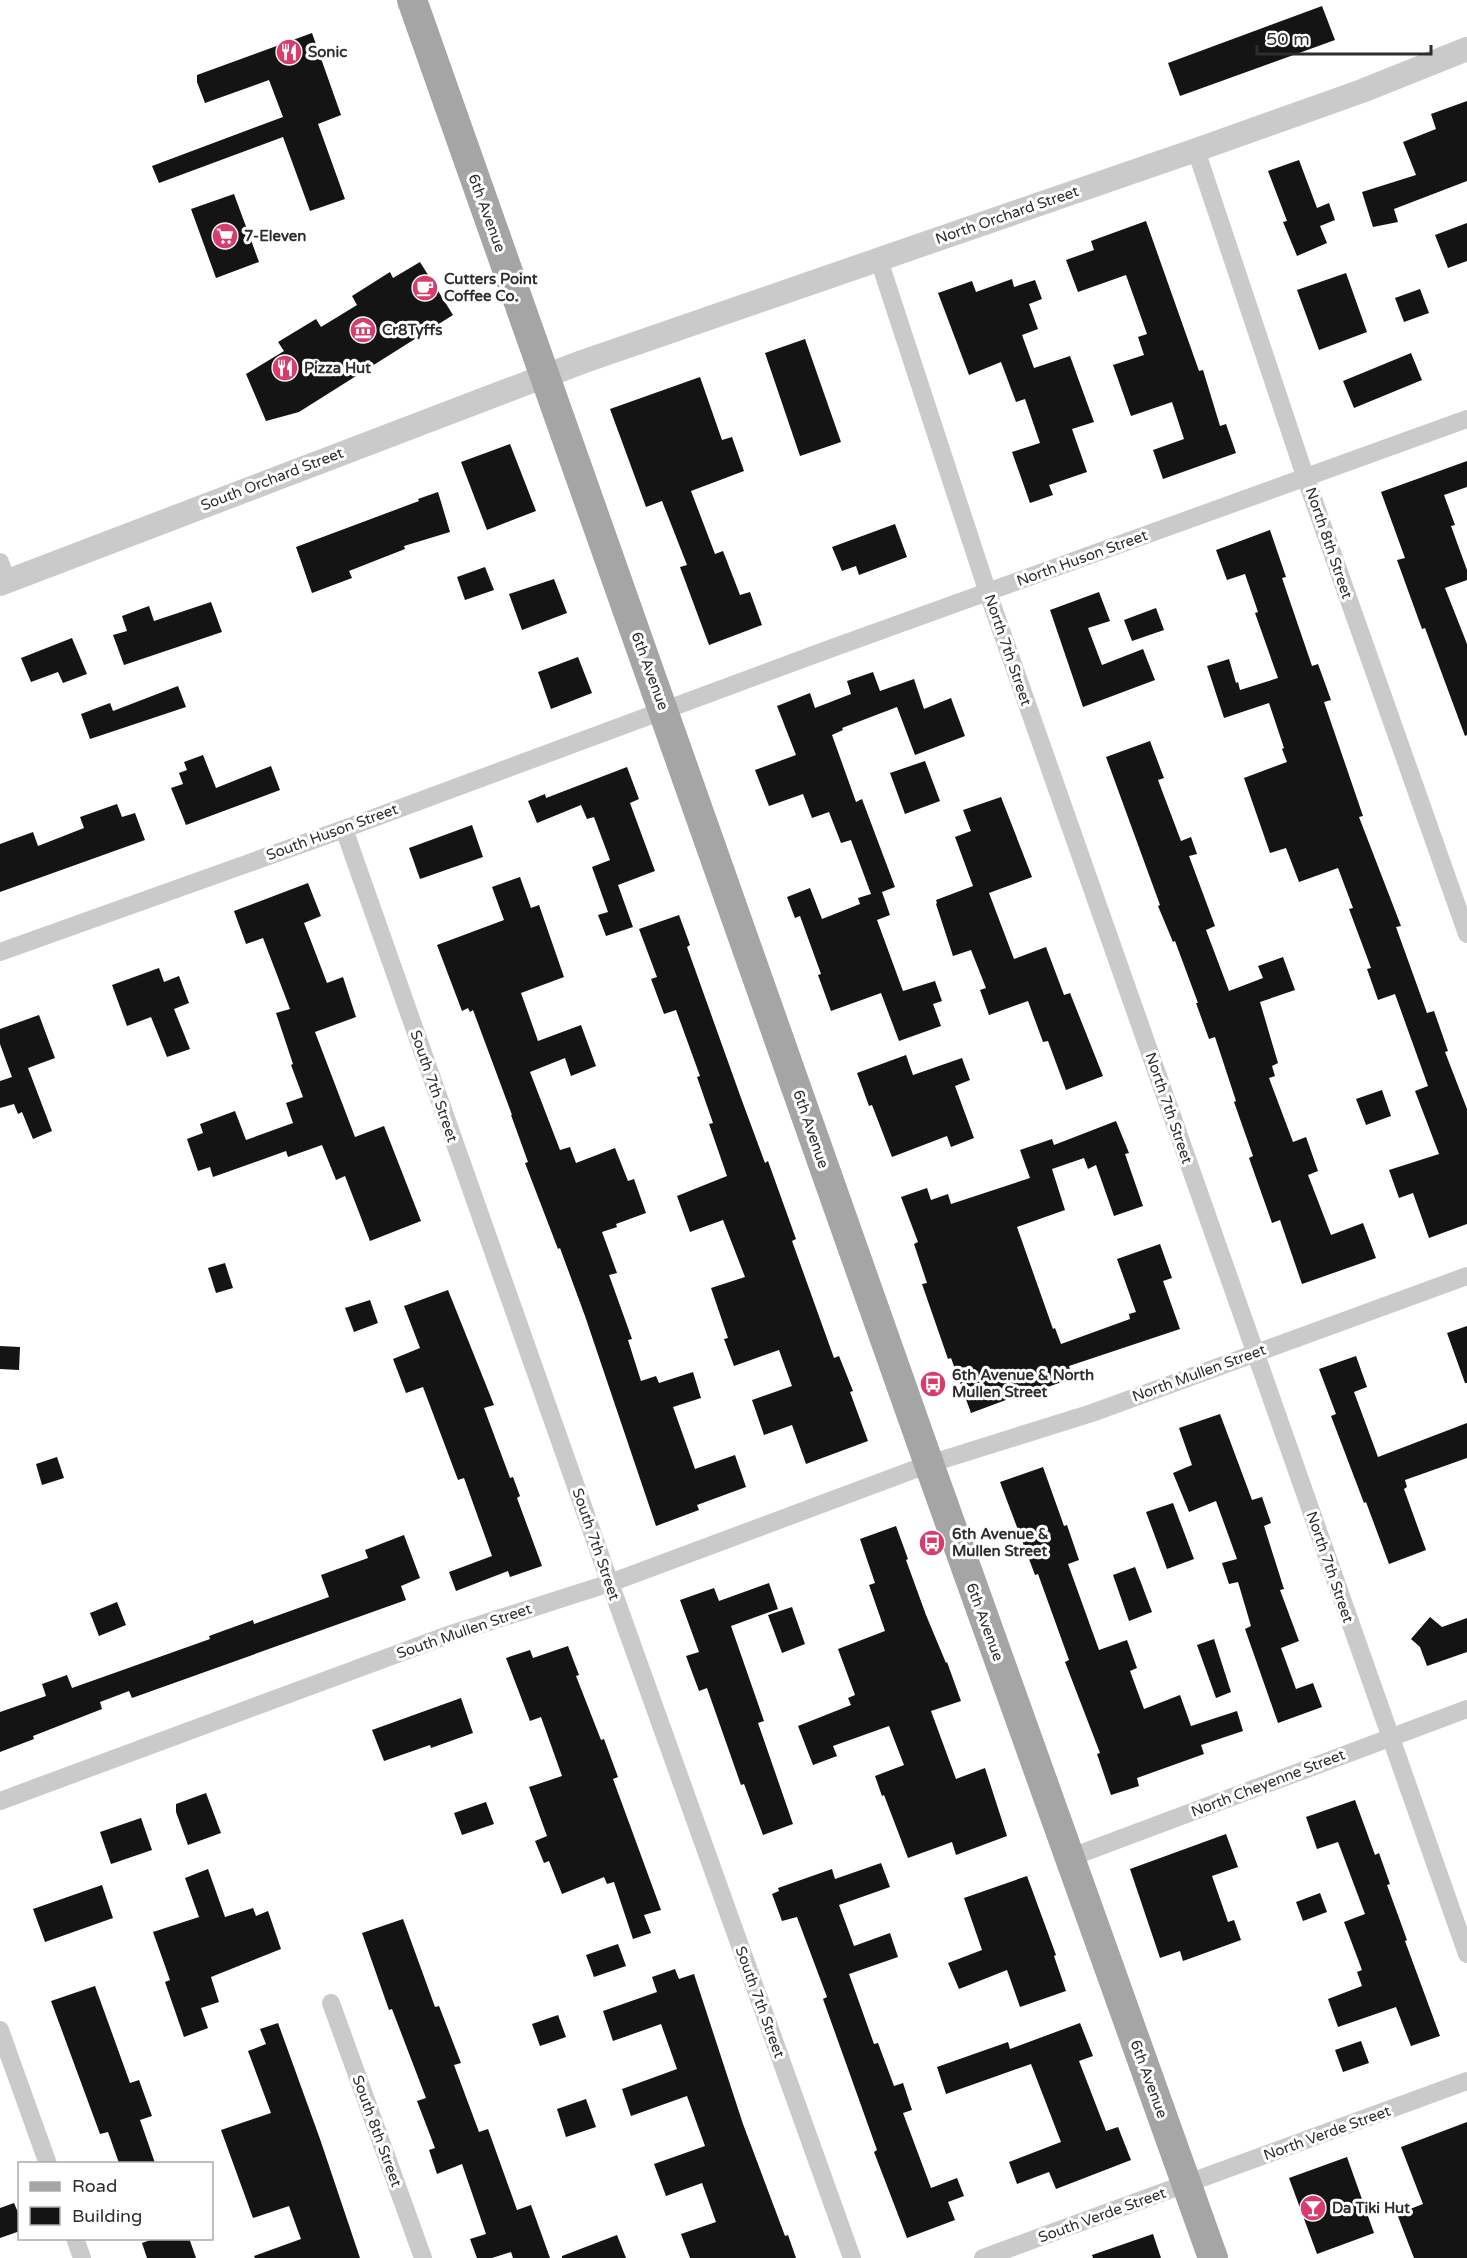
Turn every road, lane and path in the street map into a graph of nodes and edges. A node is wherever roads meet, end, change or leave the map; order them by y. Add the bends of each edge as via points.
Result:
1 (412, 0) edge
2 (1467, 49) edge
3 (1196, 150) junction
4 (879, 260) junction
5 (545, 376) junction
6 (1467, 419) edge
7 (1305, 476) junction
8 (2, 576) edge
9 (988, 593) junction
10 (664, 711) junction
11 (344, 829) junction
12 (1467, 934) edge
13 (0, 952) edge
14 (1467, 1276) edge
15 (1255, 1353) junction
16 (929, 1464) junction
17 (610, 1583) junction
18 (1467, 1709) edge
19 (1390, 1738) junction
20 (0, 1801) edge
21 (1069, 1858) junction
22 (1467, 1954) edge
23 (332, 2003) dead end
24 (0, 2030) edge
25 (1467, 2081) edge
26 (48, 2162) edge
27 (1187, 2184) junction
28 (76, 2240) edge
29 (82, 2258) edge
30 (423, 2258) edge
31 (852, 2258) edge
32 (983, 2258) edge
33 (1213, 2258) edge

1 - 5 main road, 6th Avenue
2 - 3 street, North Orchard Street
3 - 4 street, North Orchard Street
3 - 7 street, North 8th Street
4 - 5 street, North Orchard Street
4 - 9 street, North 7th Street
5 - 8 street, South Orchard Street
5 - 10 main road, 6th Avenue
6 - 7 street, North Huson Street
7 - 9 street, North Huson Street
7 - 12 street, North 8th Street
9 - 10 street, North Huson Street
9 - 15 street, North 7th Street
10 - 11 street, South Huson Street
10 - 16 main road, 6th Avenue
11 - 13 street, South Huson Street
11 - 17 street, South 7th Street
14 - 15 street, North Mullen Street
15 - 16 street, North Mullen Street via 1092,1413
15 - 19 street, North 7th Street
16 - 17 street, South Mullen Street
16 - 21 main road, 6th Avenue
17 - 20 street, South Mullen Street via 451,1634
17 - 31 street, South 7th Street
18 - 19 street, North Cheyenne Street
19 - 21 street, North Cheyenne Street
19 - 22 street, North 7th Street
21 - 27 main road, 6th Avenue
23 - 30 street, South 8th Street
24 - 26 street
25 - 27 street, North Verde Street
27 - 32 street, South Verde Street
27 - 33 main road, 6th Avenue
28 - 29 street

